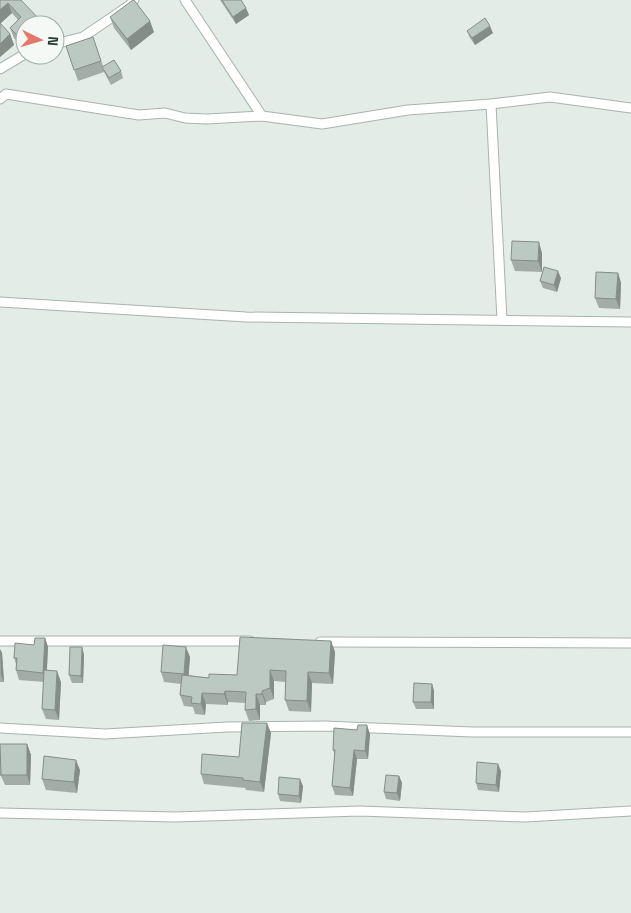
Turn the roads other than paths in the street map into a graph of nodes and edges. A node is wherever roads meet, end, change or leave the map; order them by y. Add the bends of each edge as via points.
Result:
1 (134, 0) edge
2 (185, 0) edge
3 (65, 42) edge
4 (15, 60) edge
5 (0, 69) edge
6 (0, 99) edge
7 (491, 104) junction
8 (631, 108) edge
9 (262, 116) junction
10 (0, 302) edge
11 (502, 320) junction
12 (631, 322) edge
13 (0, 641) edge
14 (264, 641) edge
15 (314, 642) edge
16 (631, 644) edge
17 (0, 728) edge
18 (631, 732) edge
19 (631, 811) edge
20 (0, 813) edge

1 - 3 street via 83,37
2 - 9 street
4 - 5 street
6 - 9 street via 6,94 139,115 165,113 185,118
7 - 8 street via 550,97
7 - 9 street via 408,110 322,124
7 - 11 street
10 - 11 street via 246,317
11 - 12 street
13 - 14 street
15 - 16 street
17 - 18 street via 105,734 227,727 324,726 472,732
19 - 20 street via 524,817 360,811 175,817

